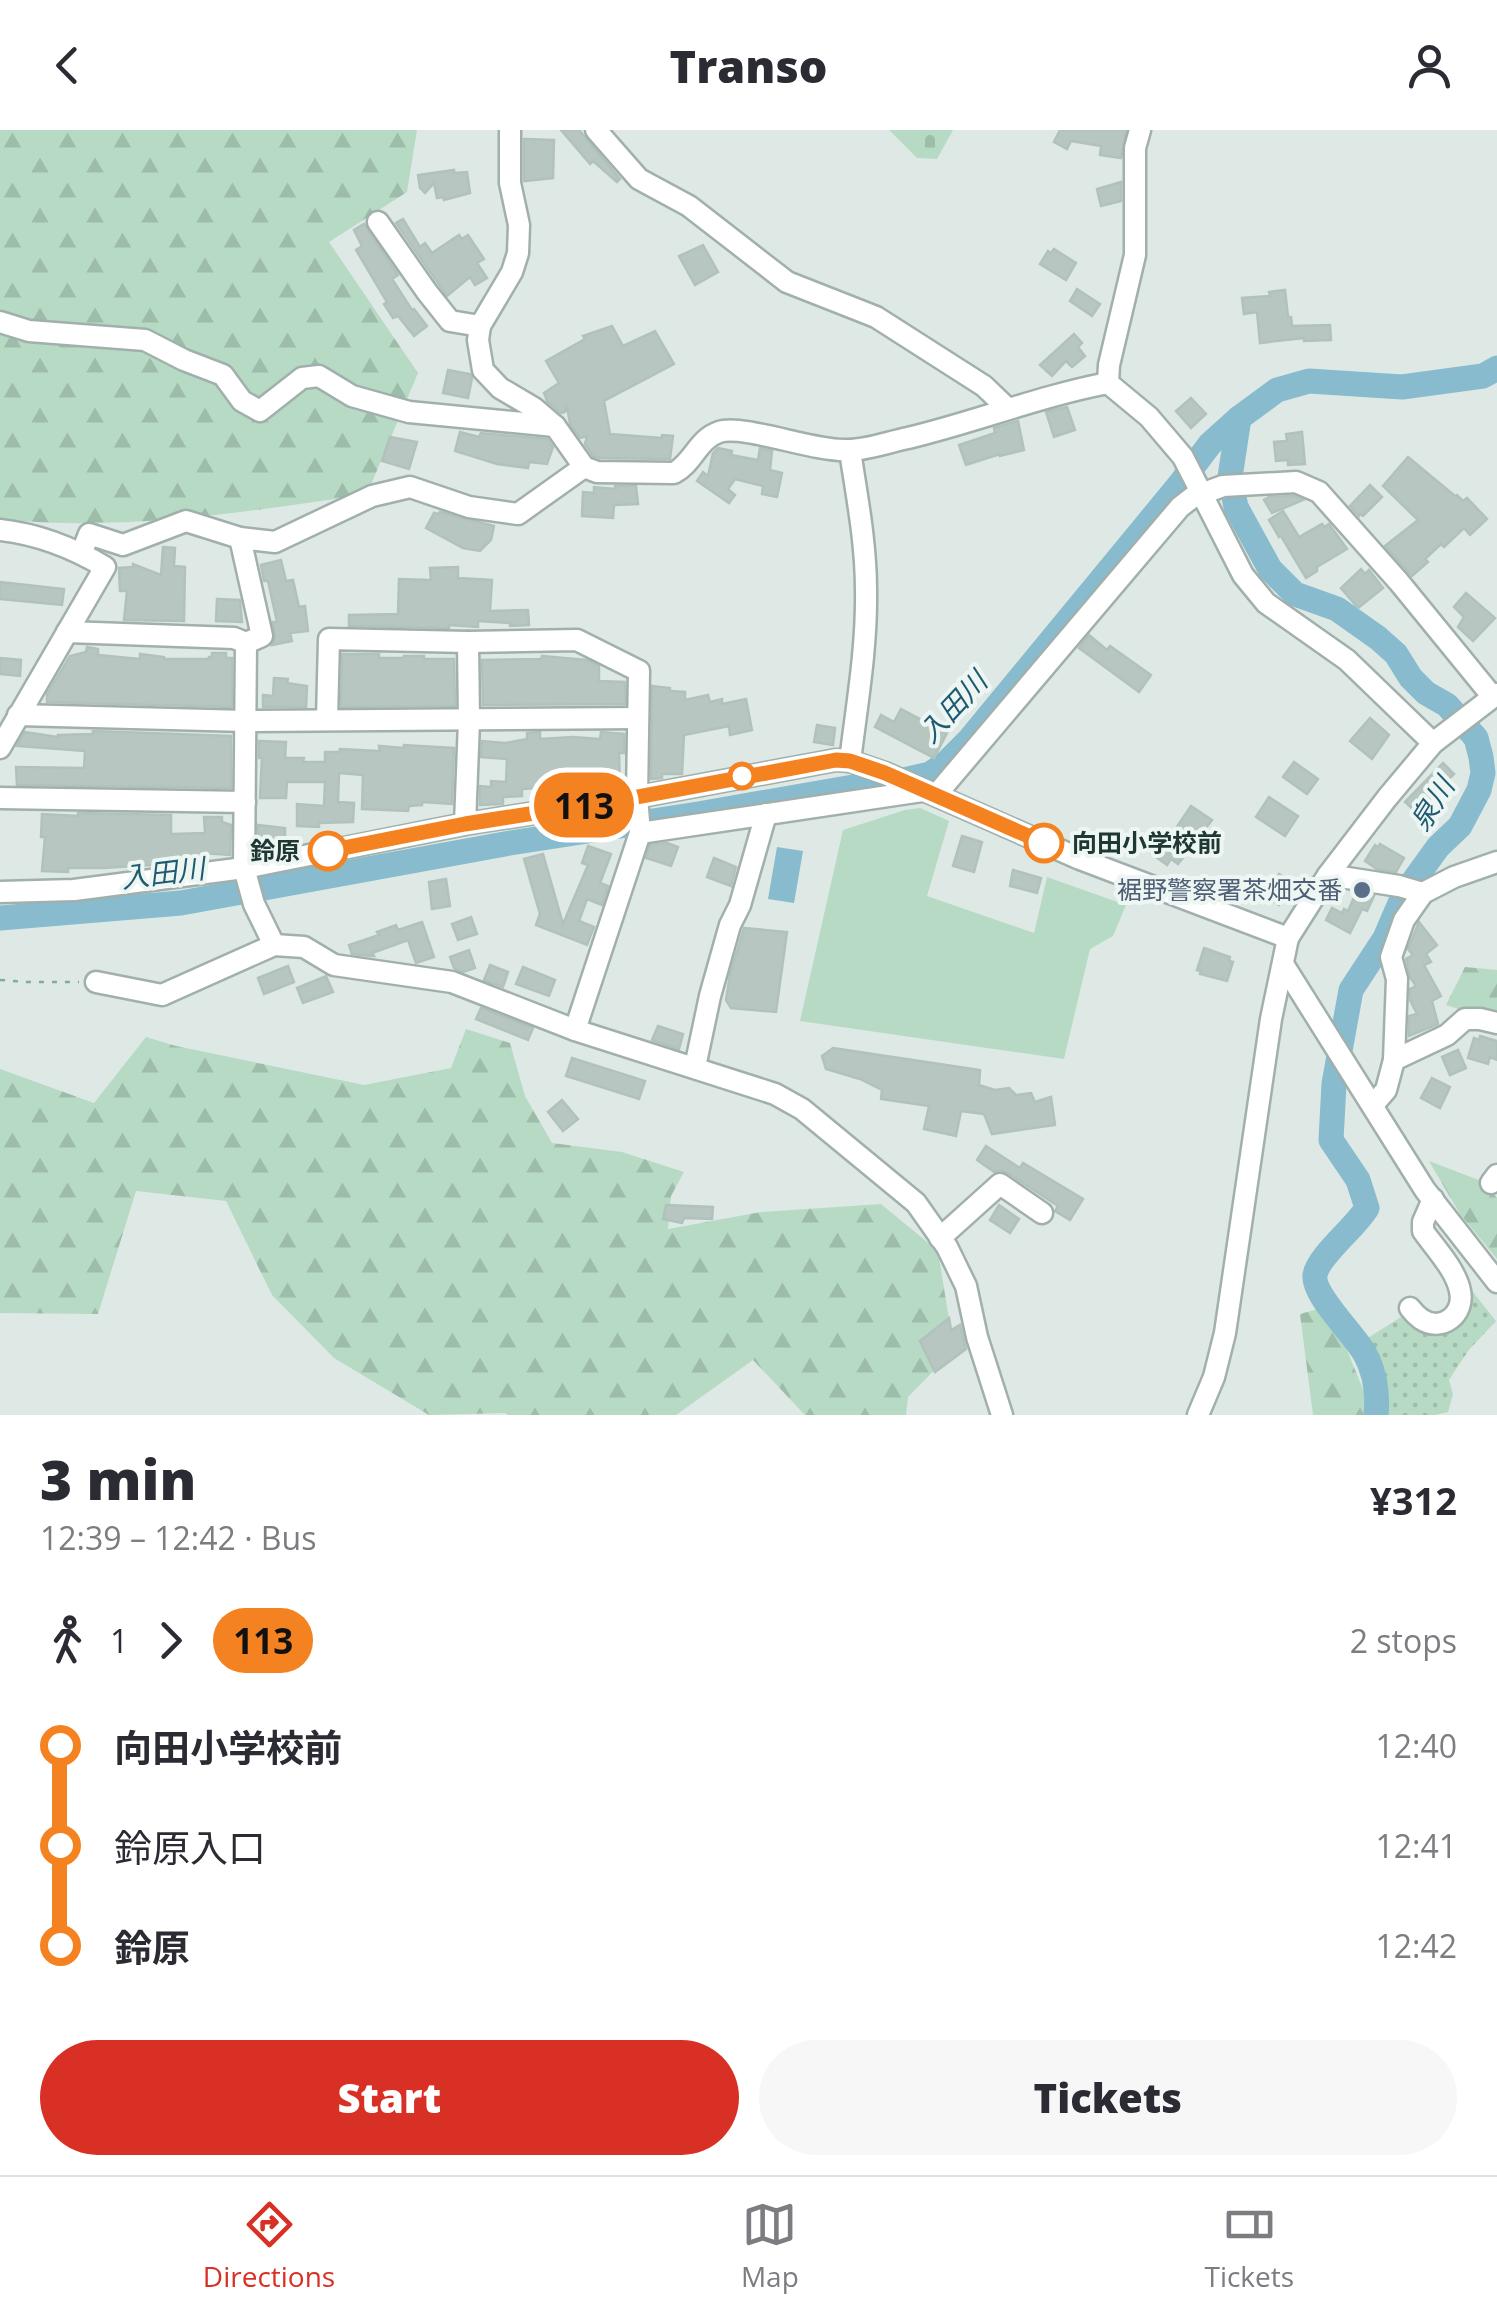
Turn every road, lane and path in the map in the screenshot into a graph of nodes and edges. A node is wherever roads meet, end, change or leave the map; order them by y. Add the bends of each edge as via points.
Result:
1 (510, 130) edge
2 (596, 130) edge
3 (1140, 130) edge
4 (378, 222) dead end
5 (0, 322) edge
6 (480, 326) junction
7 (1108, 383) junction
8 (1008, 409) junction
9 (556, 426) junction
10 (850, 450) junction
11 (584, 467) junction
12 (1200, 487) junction
13 (0, 530) edge
14 (240, 538) junction
15 (82, 552) junction
16 (67, 632) junction
17 (468, 642) junction
18 (246, 643) junction
19 (1490, 699) edge
20 (18, 715) junction
21 (638, 718) junction
22 (326, 719) junction
23 (246, 721) junction
24 (469, 721) junction
25 (1439, 738) junction
26 (0, 748) edge
27 (850, 761) junction
28 (930, 793) junction
29 (0, 798) edge
30 (245, 802) junction
31 (766, 814) junction
32 (639, 817) junction
33 (465, 824) junction
34 (1497, 862) edge
35 (1328, 875) junction
36 (249, 886) junction
37 (1413, 890) junction
38 (0, 892) edge
39 (1288, 938) junction
40 (274, 945) junction
41 (1283, 964) junction
42 (0, 980) edge
43 (96, 982) joint
44 (1497, 1023) edge
45 (575, 1030) junction
46 (1394, 1060) junction
47 (695, 1067) junction
48 (1373, 1105) junction
49 (1432, 1200) junction
50 (1042, 1213) dead end
51 (940, 1238) junction
52 (1497, 1282) edge
53 (1410, 1308) dead end
54 (1002, 1415) edge
55 (1198, 1415) edge

1 - 6 street via 518,252
2 - 8 street via 639,179 689,206 787,282 876,316
3 - 7 street via 1136,254
4 - 6 street via 450,321
5 - 9 street via 28,331 145,340 223,375 242,401 260,411 302,378 319,376 352,396 410,412
6 - 9 street via 482,370
7 - 8 street
7 - 12 street via 1149,417
8 - 10 street
9 - 11 street
10 - 11 street via 725,430 703,442 674,473
10 - 27 street via 866,590
11 - 14 street via 518,514 469,507 410,487 372,496 275,542
12 - 19 street via 1296,482 1319,492
12 - 25 street via 1243,575 1266,603
12 - 28 street
13 - 15 street
14 - 15 street via 186,521 123,545 90,534
14 - 18 street via 262,636
15 - 16 street via 106,566
16 - 18 street
16 - 20 street
17 - 21 street via 578,640 639,671
17 - 22 street via 330,639
17 - 24 street
18 - 23 street
19 - 25 street
20 - 23 street
20 - 26 street
21 - 24 street
21 - 32 street
22 - 23 street
22 - 24 street
23 - 30 street
24 - 33 street
25 - 35 street
27 - 28 street
27 - 32 street via 821,761
28 - 31 street
28 - 39 street
29 - 30 street
30 - 36 street
31 - 32 street
31 - 47 street
32 - 33 street
32 - 45 street
33 - 36 street
34 - 37 street
35 - 37 street
35 - 39 street
36 - 38 street
36 - 40 street
37 - 46 street via 1391,957 1398,978
39 - 41 street
40 - 43 street via 162,995
40 - 45 street via 304,947 334,965 452,982
41 - 48 street
41 - 55 street via 1225,1333
42 - 43 path
44 - 46 street via 1465,1019
45 - 47 street
46 - 48 street via 1386,1090
47 - 51 street via 802,1109 916,1203
48 - 49 street
49 - 52 street
49 - 53 street via 1423,1230 1457,1282 1460,1305 1442,1324
50 - 51 street via 1000,1184
51 - 54 street via 966,1286

